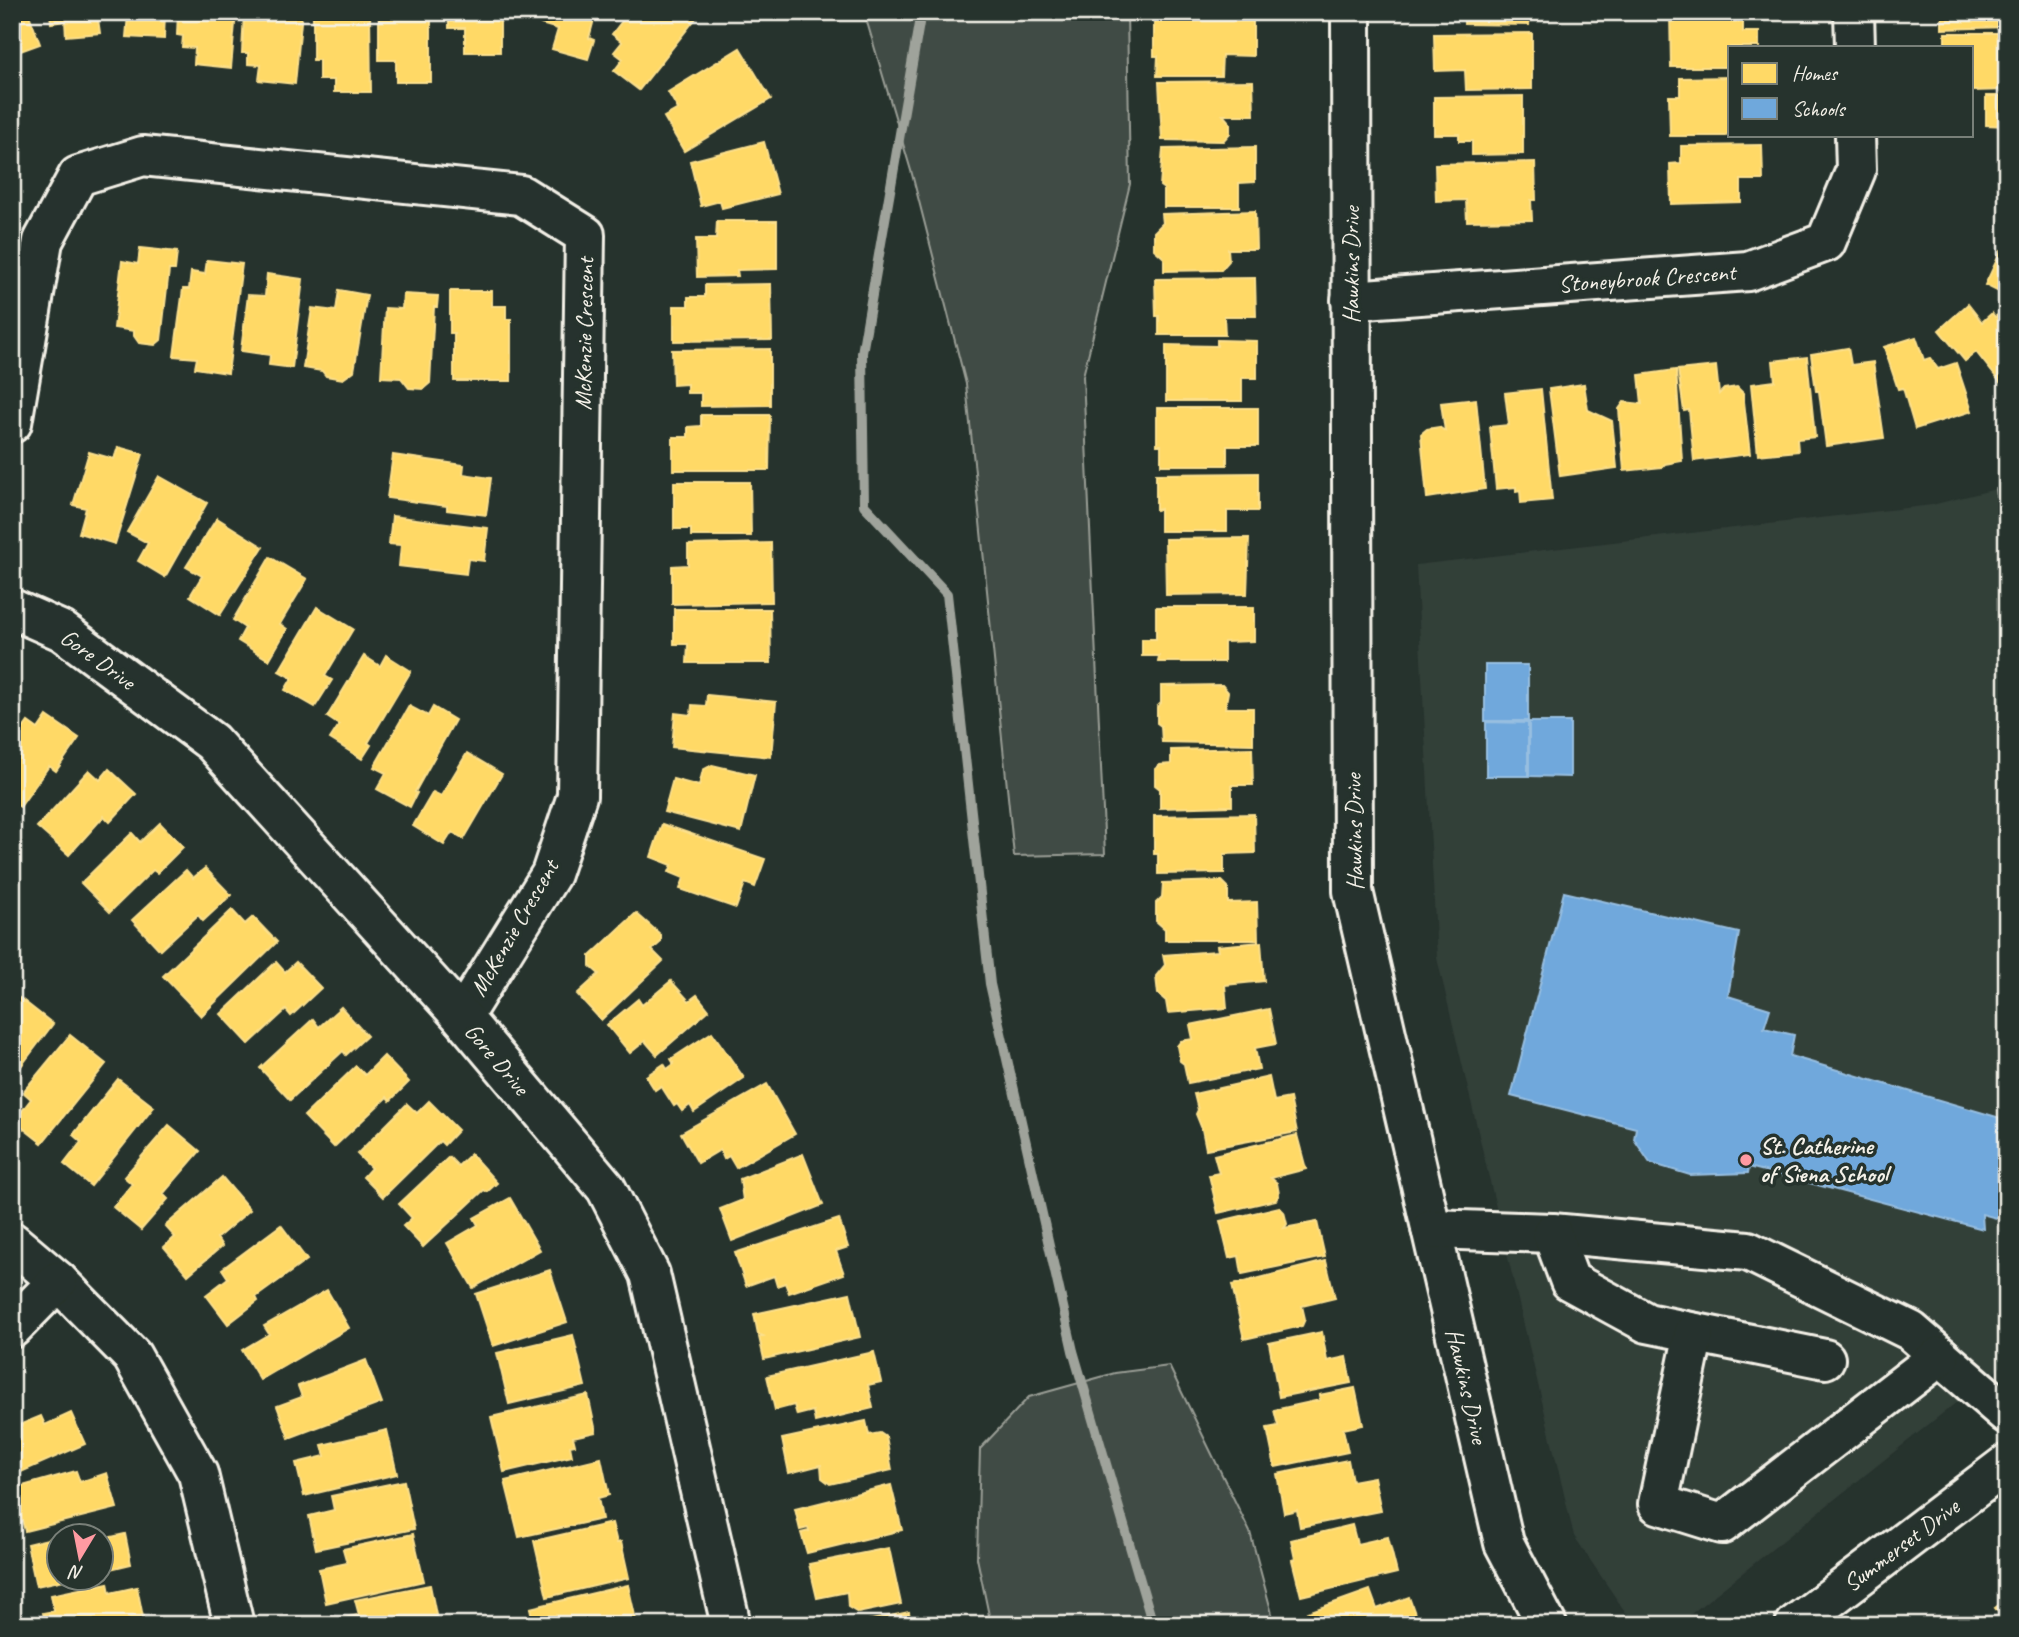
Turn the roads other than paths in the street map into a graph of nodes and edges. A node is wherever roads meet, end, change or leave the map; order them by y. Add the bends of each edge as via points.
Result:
1 (1351, 12) edge
2 (1854, 12) edge
3 (1854, 46) edge
4 (1855, 136) edge
5 (1351, 300) junction
6 (12, 423) edge
7 (12, 609) edge
8 (462, 1017) junction
9 (1431, 1229) junction
10 (1552, 1233) junction
11 (12, 1242) edge
12 (58, 1281) junction
13 (12, 1328) edge
14 (1694, 1333) junction
15 (1940, 1356) junction
16 (1825, 1359) dead end
17 (2007, 1414) edge
18 (2007, 1464) edge
19 (234, 1625) edge
20 (731, 1625) edge
21 (1547, 1625) edge
22 (1796, 1625) edge

1 - 5 street, Hawkins Drive
2 - 3 street
4 - 5 street, Stoneybrook Crescent via 1856,170 1826,242 1748,271
5 - 9 street, Hawkins Drive via 1353,891
6 - 8 street, McKenzie Crescent via 43,241 78,176 143,156 521,195 585,235 577,796 551,874
7 - 8 street, Gore Drive via 62,631 212,742
8 - 20 street, Gore Drive via 606,1188 650,1274
9 - 10 street
9 - 21 street, Hawkins Drive via 1504,1543
10 - 14 street via 1570,1281 1647,1323
10 - 15 street via 1748,1251 1911,1331
11 - 12 street
12 - 13 street
12 - 19 street via 132,1356 198,1474
14 - 15 street via 1658,1504 1722,1524
14 - 16 street
15 - 17 street
18 - 22 street, Summerset Drive

